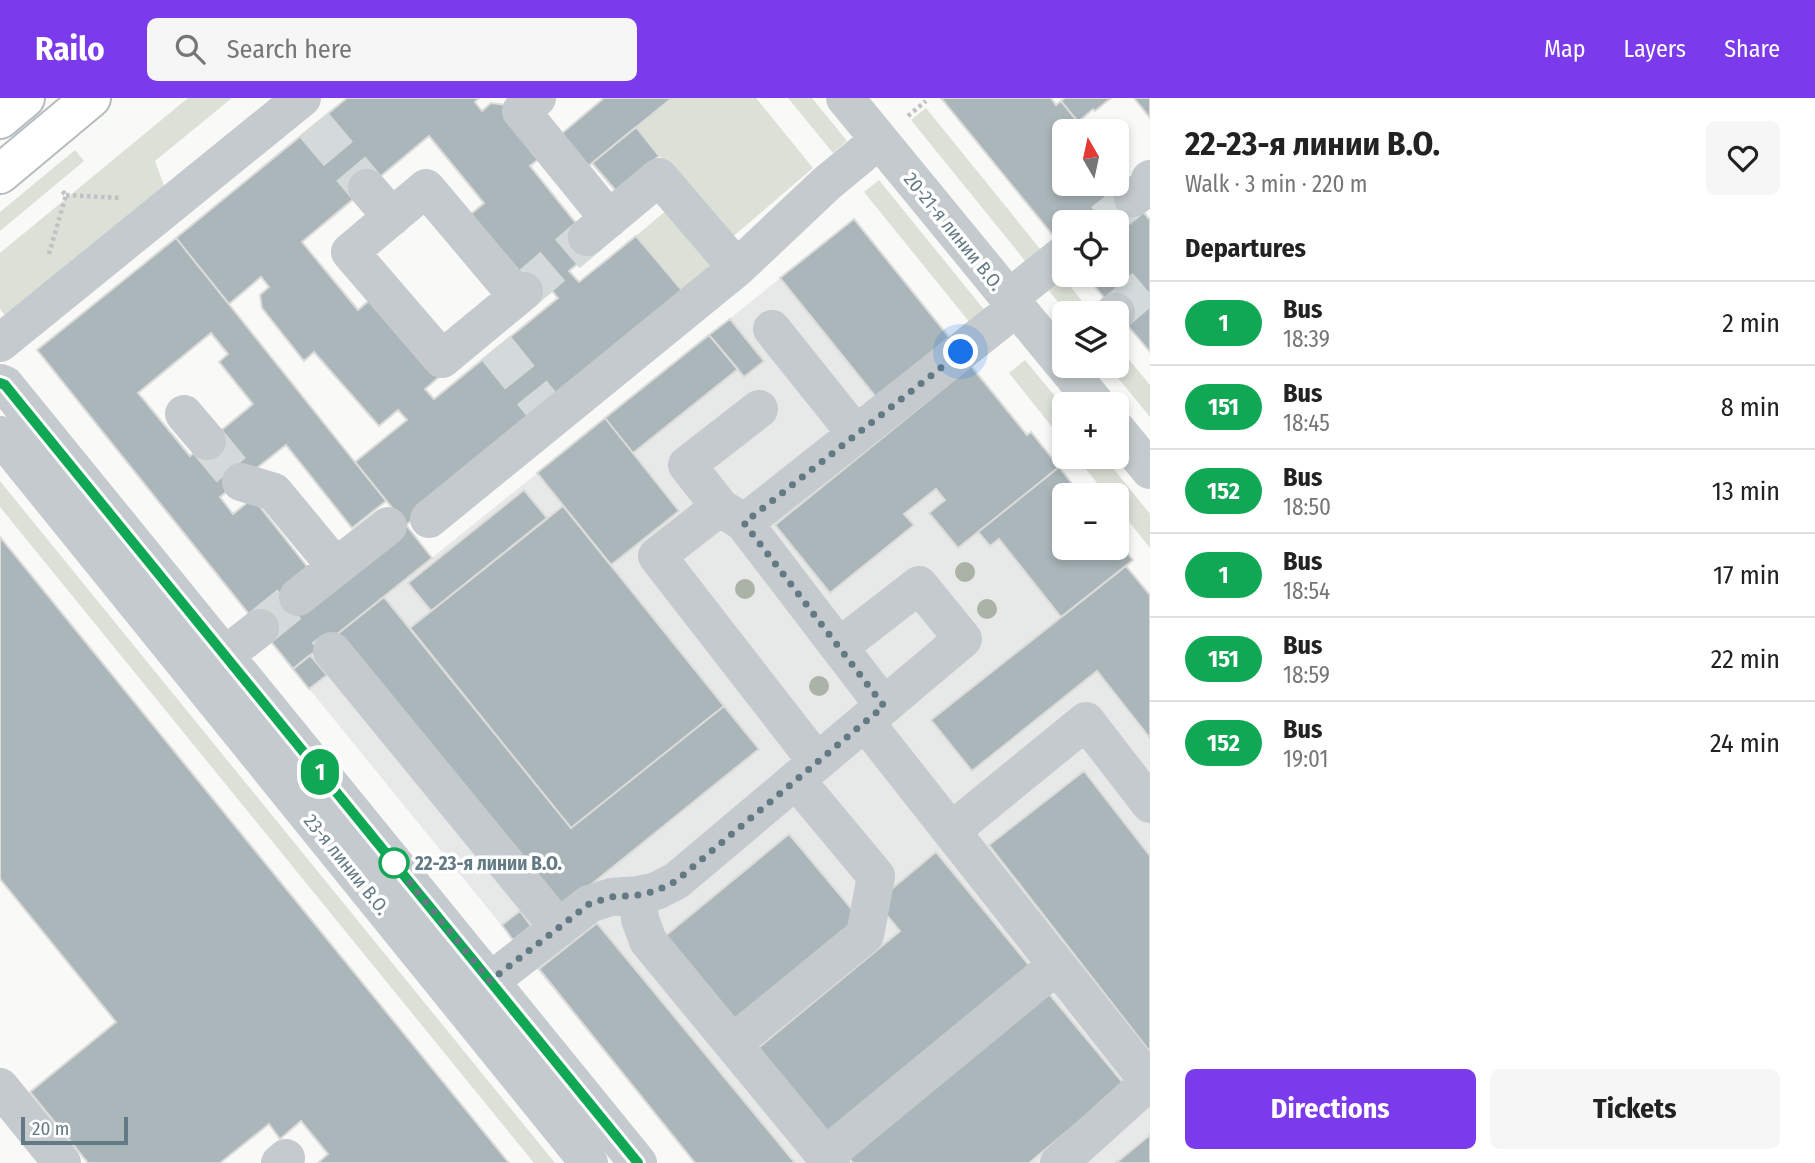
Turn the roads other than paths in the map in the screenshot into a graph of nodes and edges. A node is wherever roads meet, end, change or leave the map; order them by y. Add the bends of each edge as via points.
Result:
1 (25, 98) edge
2 (91, 98) edge
3 (537, 98) edge
4 (845, 98) edge
5 (304, 109) edge
6 (0, 119) edge
7 (879, 140) junction
8 (0, 174) edge
9 (367, 188) tunnel mouth
10 (392, 217) junction
11 (1052, 265) edge
12 (737, 268) junction
13 (1013, 302) junction
14 (772, 329) dead end
15 (0, 343) edge
16 (1052, 348) edge
17 (1076, 378) edge
18 (0, 383) edge
19 (1087, 392) edge
20 (759, 409) dead end
21 (856, 434) junction
22 (0, 435) edge
23 (1129, 445) edge
24 (1150, 470) edge
25 (241, 482) tunnel mouth
26 (732, 515) junction
27 (429, 519) dead end
28 (388, 526) dead end
29 (336, 567) junction
30 (298, 597) tunnel mouth
31 (260, 628) tunnel mouth
32 (839, 647) junction
33 (332, 650) dead end
34 (225, 655) junction
35 (874, 714) junction
36 (807, 771) junction
37 (1150, 804) edge
38 (951, 831) junction
39 (638, 895) junction
40 (559, 928) junction
41 (1057, 965) junction
42 (490, 981) junction
43 (461, 1004) junction
44 (733, 1044) junction
45 (1150, 1081) edge
46 (0, 1087) edge
47 (828, 1159) edge
48 (57, 1161) edge
49 (589, 1163) edge
50 (638, 1163) edge
51 (1059, 1163) edge

1 - 6 main road
2 - 8 main road
3 - 12 street via 521,111 598,228 659,177
4 - 7 street, 20-21-я линии В.О.
5 - 15 street
7 - 12 street
7 - 13 street, 20-21-я линии В.О.
9 - 10 street
10 - 10 street via 350,252 442,359 488,338 521,293 426,188
11 - 13 street
12 - 27 street via 550,414
13 - 16 street, 20-21-я линии В.О.
13 - 21 street
14 - 21 street
17 - 19 street, 20-21-я линии В.О.
18 - 34 street
20 - 26 street via 687,465
21 - 26 street
22 - 43 street, 23-я линии В.О.
23 - 24 street
25 - 29 street via 274,492
26 - 32 street
26 - 36 street via 657,556
28 - 29 street
29 - 30 street
31 - 34 street
32 - 35 street
32 - 35 street via 919,585 962,639
33 - 40 street
34 - 42 street
35 - 36 street
35 - 38 street
36 - 39 street via 676,881
36 - 44 street via 876,876 865,935
37 - 38 street via 1086,721
38 - 41 street
39 - 40 street via 589,904
39 - 44 street via 639,919 648,941
40 - 42 street
41 - 45 street
41 - 47 street
42 - 43 street
42 - 50 street
43 - 49 street, 23-я линии В.О.
44 - 47 street
45 - 51 street
46 - 48 street

